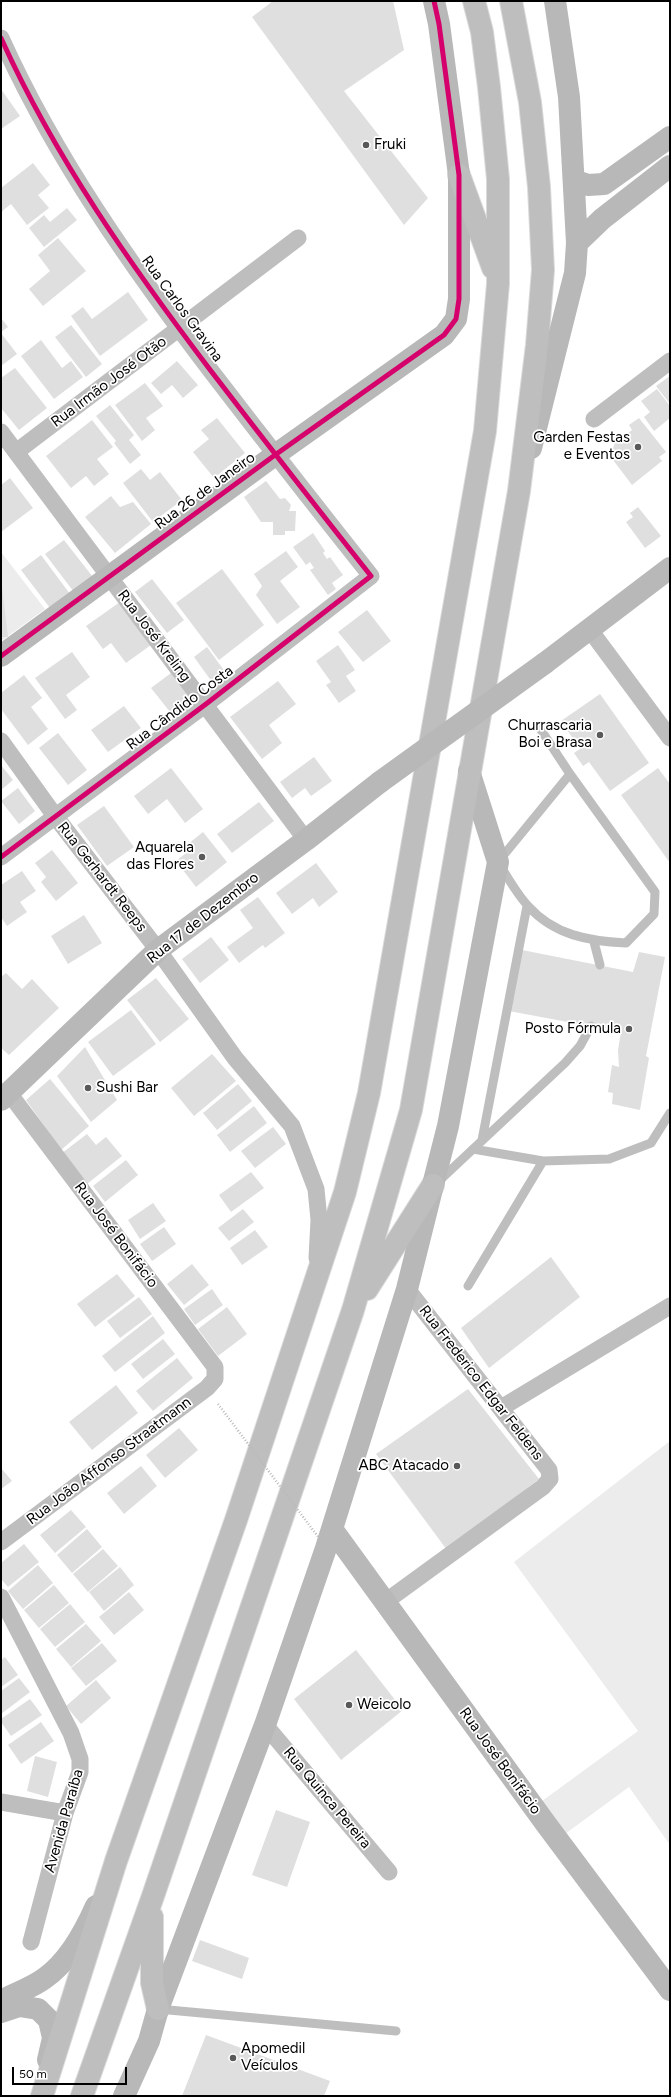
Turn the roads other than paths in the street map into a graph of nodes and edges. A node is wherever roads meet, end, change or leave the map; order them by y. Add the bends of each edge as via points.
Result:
1 (434, 1) edge
2 (474, 1) edge
3 (511, 1) edge
4 (555, 1) edge
5 (1, 38) edge
6 (670, 137) edge
7 (670, 166) edge
8 (626, 170) junction
9 (459, 176) junction
10 (574, 180) junction
11 (639, 188) junction
12 (298, 238) dead end
13 (577, 243) junction
14 (498, 284) junction
15 (179, 329) junction
16 (670, 361) edge
17 (594, 419) dead end
18 (1, 432) edge
19 (16, 452) junction
20 (275, 455) junction
21 (519, 491) junction
22 (670, 568) edge
23 (110, 576) junction
24 (371, 576) joint
25 (590, 630) junction
26 (1, 656) edge
27 (206, 704) junction
28 (539, 727) dead end
29 (670, 738) edge
30 (1, 741) edge
31 (469, 771) junction
32 (570, 774) junction
33 (55, 816) junction
34 (306, 840) junction
35 (1, 856) edge
36 (498, 862) junction
37 (527, 906) junction
38 (594, 942) junction
39 (158, 950) junction
40 (600, 965) dead end
41 (591, 1026) dead end
42 (5, 1096) edge
43 (670, 1113) edge
44 (482, 1140) junction
45 (473, 1149) junction
46 (543, 1161) junction
47 (434, 1185) junction
48 (468, 1286) dead end
49 (313, 1288) junction
50 (407, 1289) junction
51 (670, 1306) edge
52 (353, 1310) junction
53 (215, 1379) joint
54 (500, 1408) junction
55 (326, 1533) junction
56 (1, 1542) edge
57 (1, 1597) edge
58 (385, 1602) junction
59 (265, 1725) junction
60 (1, 1802) edge
61 (65, 1813) junction
62 (116, 1861) junction
63 (389, 1872) dead end
64 (153, 1896) junction
65 (31, 1942) dead end
66 (670, 1990) edge
67 (1, 2001) edge
68 (158, 2009) junction
69 (1, 2012) edge
70 (396, 2031) dead end
71 (41, 2096) edge
72 (82, 2096) edge
73 (124, 2096) edge

1 - 9 main road, Rua 26 de Janeiro
2 - 14 highway via 482,32 497,164
3 - 21 highway via 530,102 539,187 543,270 529,421
4 - 10 main road via 569,97
5 - 15 street, Rua Carlos Gravina via 18,75 82,187
6 - 8 main road
7 - 11 main road
8 - 10 main road via 604,184 588,185
8 - 11 main road
9 - 14 highway
9 - 20 main road, Rua 26 de Janeiro via 456,319 444,335
10 - 13 main road
11 - 13 main road
12 - 15 street, Rua Irmão José Otão
13 - 21 main road via 575,273 543,406
14 - 49 highway via 485,431 369,1093 345,1192
15 - 19 street, Rua Irmão José Otão
15 - 20 street, Rua Carlos Gravina
16 - 17 street
18 - 19 street, Rua José Kreling
19 - 23 street, Rua José Kreling
20 - 23 main road, Rua 26 de Janeiro
20 - 24 street, Rua Carlos Gravina
21 - 31 highway
22 - 25 main road, Rua 17 de Dezembro
23 - 26 main road, Rua 26 de Janeiro
23 - 27 street, Rua José Kreling
24 - 27 street, Rua Cândido Costa
25 - 29 street
25 - 34 main road, Rua 17 de Dezembro, bridge via 380,782
27 - 33 street, Rua Cândido Costa
27 - 34 street, Rua José Kreling
28 - 32 lane
30 - 33 street, Rua Gerhardt Reeps
31 - 36 main road
31 - 52 highway via 411,1110
32 - 36 lane
32 - 38 lane via 655,892 654,914 626,944
33 - 35 street, Rua Cândido Costa
33 - 39 street, Rua Gerhardt Reeps
34 - 39 main road, Rua 17 de Dezembro
36 - 37 lane
36 - 47 main road via 448,1126
37 - 38 lane via 550,926
37 - 44 lane
38 - 40 lane
39 - 42 main road, Rua 17 de Dezembro
39 - 49 street, Rua Gerhardt Reeps via 235,1058 292,1126 316,1189 319,1220 318,1256
41 - 44 lane via 580,1046 565,1063
42 - 53 street, Rua José Bonifácio via 215,1367
43 - 46 lane via 651,1142 609,1159
44 - 45 lane
45 - 46 lane
45 - 47 lane
46 - 48 lane
47 - 50 main road
47 - 52 highway
49 - 62 highway via 236,1520
50 - 54 street, Rua Frederico Edgar Feldens
50 - 55 main road
51 - 54 street
52 - 64 highway
53 - 56 street, Rua João Affonso Straatmann via 207,1388
54 - 58 street, Rua Frederico Edgar Feldens via 549,1470 550,1479 543,1487
55 - 58 main road, Rua José Bonifácio
55 - 59 main road
57 - 61 street, Avenida Paraíba via 71,1733 80,1759 80,1772
58 - 66 main road, Rua José Bonifácio
59 - 63 street, Rua Quinca Pereira
59 - 68 main road
60 - 61 street
61 - 65 street, Avenida Paraíba
62 - 67 main road via 89,1922 64,1961 45,1978
62 - 71 highway
64 - 68 highway via 150,1956 152,1984
64 - 72 highway
68 - 70 lane
68 - 73 main road via 149,2041
69 - 71 main road via 19,2006 38,2009 49,2020 52,2038

